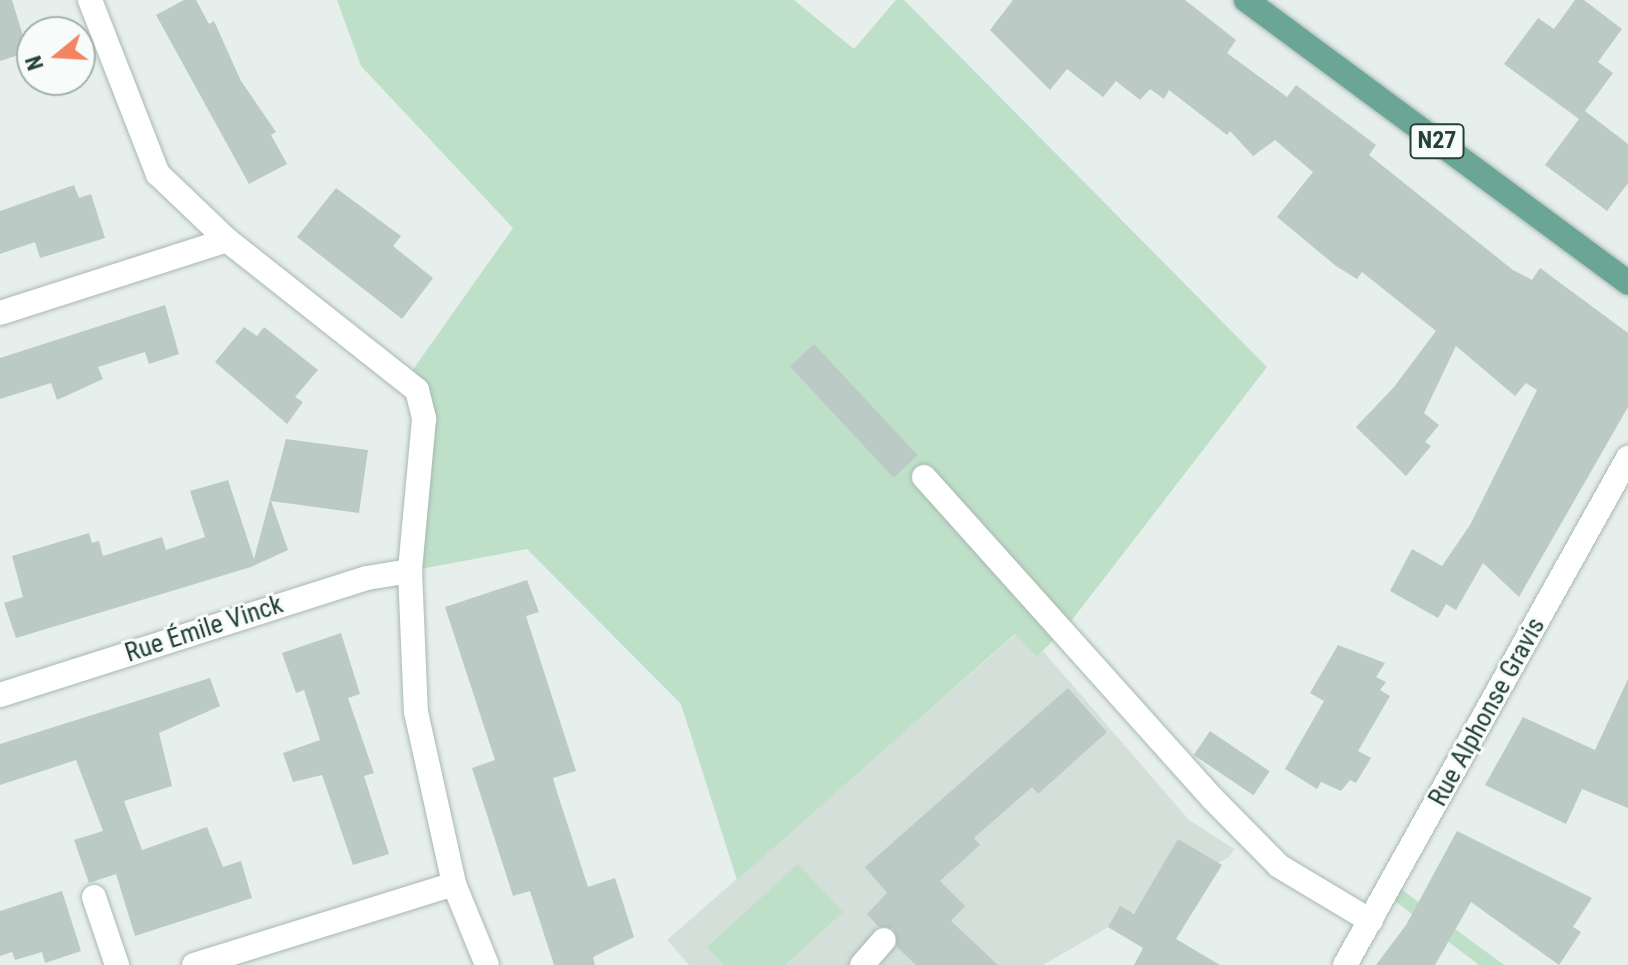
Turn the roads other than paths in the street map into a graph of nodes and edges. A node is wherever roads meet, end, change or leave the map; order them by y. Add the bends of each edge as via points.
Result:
1 (90, 0) edge
2 (1246, 0) edge
3 (227, 240) junction
4 (1628, 283) edge
5 (0, 313) edge
6 (1628, 458) edge
7 (924, 477) dead end
8 (410, 571) junction
9 (0, 695) edge
10 (454, 884) junction
11 (94, 897) dead end
12 (1371, 921) junction
13 (884, 940) dead end
14 (117, 965) edge
15 (194, 965) edge
16 (487, 965) edge
17 (862, 965) edge
18 (1345, 965) edge

1 - 3 street via 148,159 170,188
2 - 4 main road, N27
3 - 5 street
3 - 8 street via 417,390 424,419
6 - 12 street, Rue Alphonse Gravis
7 - 12 street via 1279,866
8 - 9 street, Rue Émile Vinck via 367,578
8 - 10 street via 416,712
10 - 15 street
10 - 16 street
11 - 14 street
12 - 18 street, Rue Alphonse Gravis
13 - 17 street

